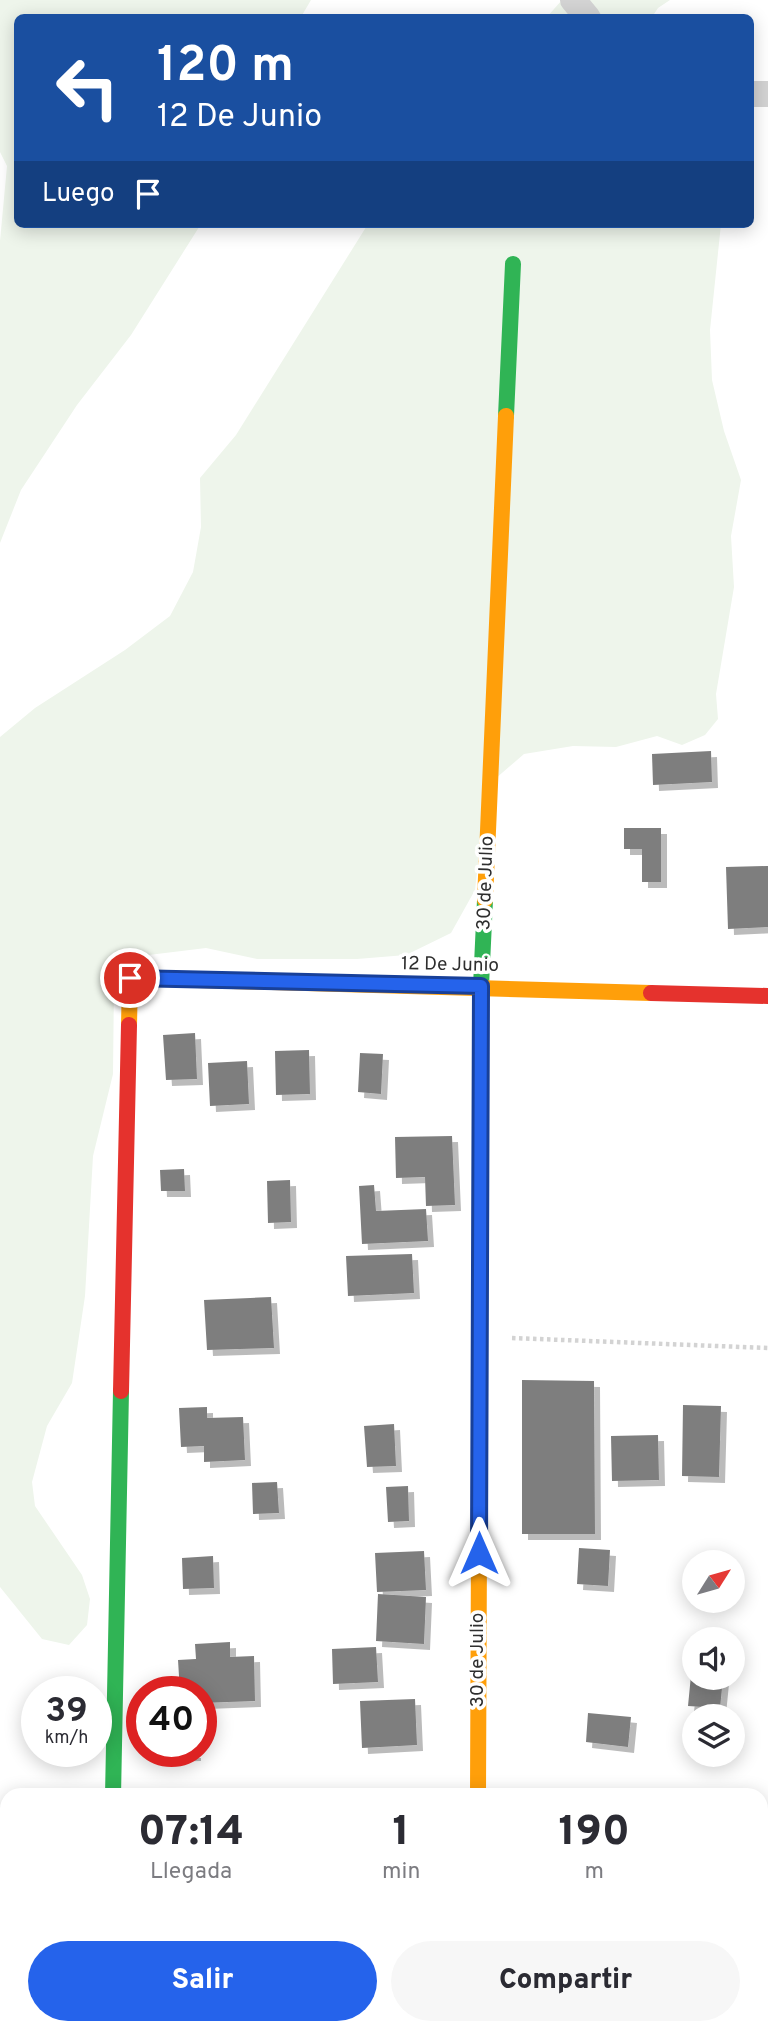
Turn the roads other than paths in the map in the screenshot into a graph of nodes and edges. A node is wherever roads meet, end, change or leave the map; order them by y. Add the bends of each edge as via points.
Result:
1 (573, 0) edge
2 (585, 14) edge
3 (513, 264) dead end
4 (481, 986) junction
5 (768, 996) edge
6 (113, 1788) edge
7 (478, 1788) edge

1 - 2 street
3 - 4 street, 30 de Julio
4 - 5 street, 12 De Junio
4 - 6 street, 12 De Junio via 130,978
4 - 7 street, 30 de Julio

